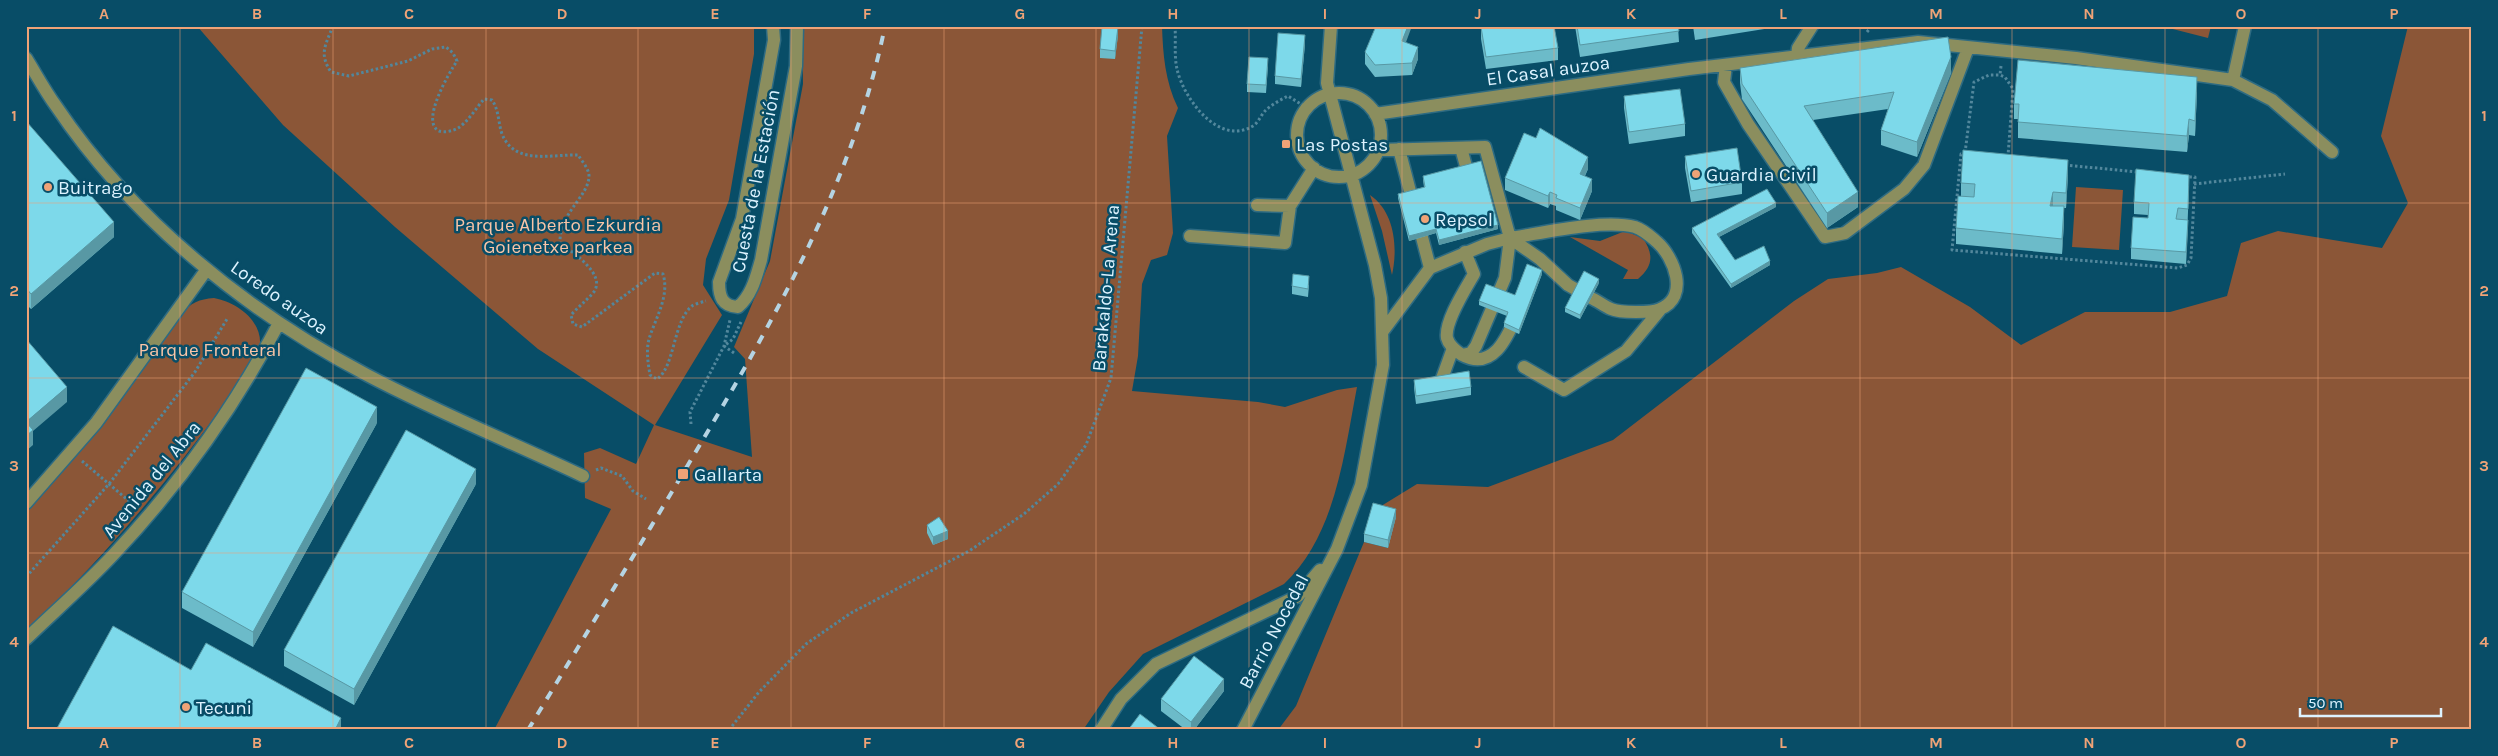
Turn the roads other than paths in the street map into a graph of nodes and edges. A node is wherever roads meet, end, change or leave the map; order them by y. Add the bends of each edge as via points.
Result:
1 (774, 26) edge
2 (797, 26) edge
3 (1332, 26) edge
4 (1342, 26) edge
5 (1812, 26) edge
6 (2245, 26) edge
7 (1968, 48) junction
8 (1330, 50) junction
9 (1797, 56) junction
10 (26, 58) edge
11 (1726, 65) junction
12 (2233, 80) junction
13 (1330, 94) junction
14 (1375, 114) junction
15 (1461, 148) junction
16 (1378, 150) junction
17 (1399, 150) junction
18 (2332, 152) dead end
19 (1314, 168) junction
20 (1352, 175) junction
21 (1474, 196) edge
22 (1257, 205) dead end
23 (1290, 206) junction
24 (1190, 236) dead end
25 (1510, 238) junction
26 (1465, 252) junction
27 (1540, 259) junction
28 (1430, 268) junction
29 (207, 269) junction
30 (1533, 275) edge
31 (1577, 290) edge
32 (1591, 298) edge
33 (1523, 300) edge
34 (1660, 310) junction
35 (279, 323) junction
36 (1383, 331) junction
37 (1457, 352) junction
38 (1524, 367) dead end
39 (1440, 384) edge
40 (583, 476) road end
41 (26, 504) edge
42 (1337, 549) junction
43 (26, 639) edge
44 (1101, 730) edge
45 (1243, 730) edge

1 - 2 street, Cuesta de la Estación via 742,219 719,282 722,301 738,308 751,290 762,260 796,66
3 - 8 street
4 - 8 street
5 - 9 street via 1798,48
6 - 12 street
7 - 9 street, El Casal auzoa via 1918,42
7 - 11 street via 1924,165 1904,189 1845,233 1825,238 1724,82
7 - 12 street, El Casal auzoa via 2076,58
8 - 13 street via 1327,76
9 - 11 street, El Casal auzoa
10 - 29 street, Loredo auzoa via 56,107 105,169 140,207
11 - 14 street, El Casal auzoa
12 - 18 street, El Casal auzoa via 2272,100
13 - 14 street via 1356,96
13 - 19 street via 1317,99 1300,119 1298,139 1304,158
13 - 20 street
14 - 16 street via 1381,131
15 - 17 street
15 - 21 street
15 - 25 street via 1485,147
16 - 17 street
16 - 20 street via 1372,161
17 - 28 street
19 - 20 street via 1335,176
19 - 23 street
20 - 36 street via 1375,264
22 - 23 street
23 - 24 street via 1285,244
25 - 26 street via 1486,239
25 - 27 street
25 - 34 street via 1595,226 1623,226 1647,233 1664,248 1677,278 1676,292 1669,304
25 - 37 street via 1505,278 1476,346 1470,353
26 - 28 street
26 - 37 street via 1474,274 1447,326 1447,338
27 - 30 street
27 - 31 street
28 - 36 street
29 - 35 street, Loredo auzoa
29 - 41 street via 136,370 72,452
32 - 34 street via 1613,310
33 - 37 street via 1509,333 1491,355 1471,360
34 - 38 street via 1626,351 1564,390
35 - 40 street, Loredo auzoa via 368,376
35 - 43 street, Avenida del Abra via 248,380 185,470 114,554
36 - 42 street via 1383,365 1361,484
37 - 39 street
42 - 44 street via 1298,596 1156,664 1121,699
42 - 45 street, Barrio Nocedal

